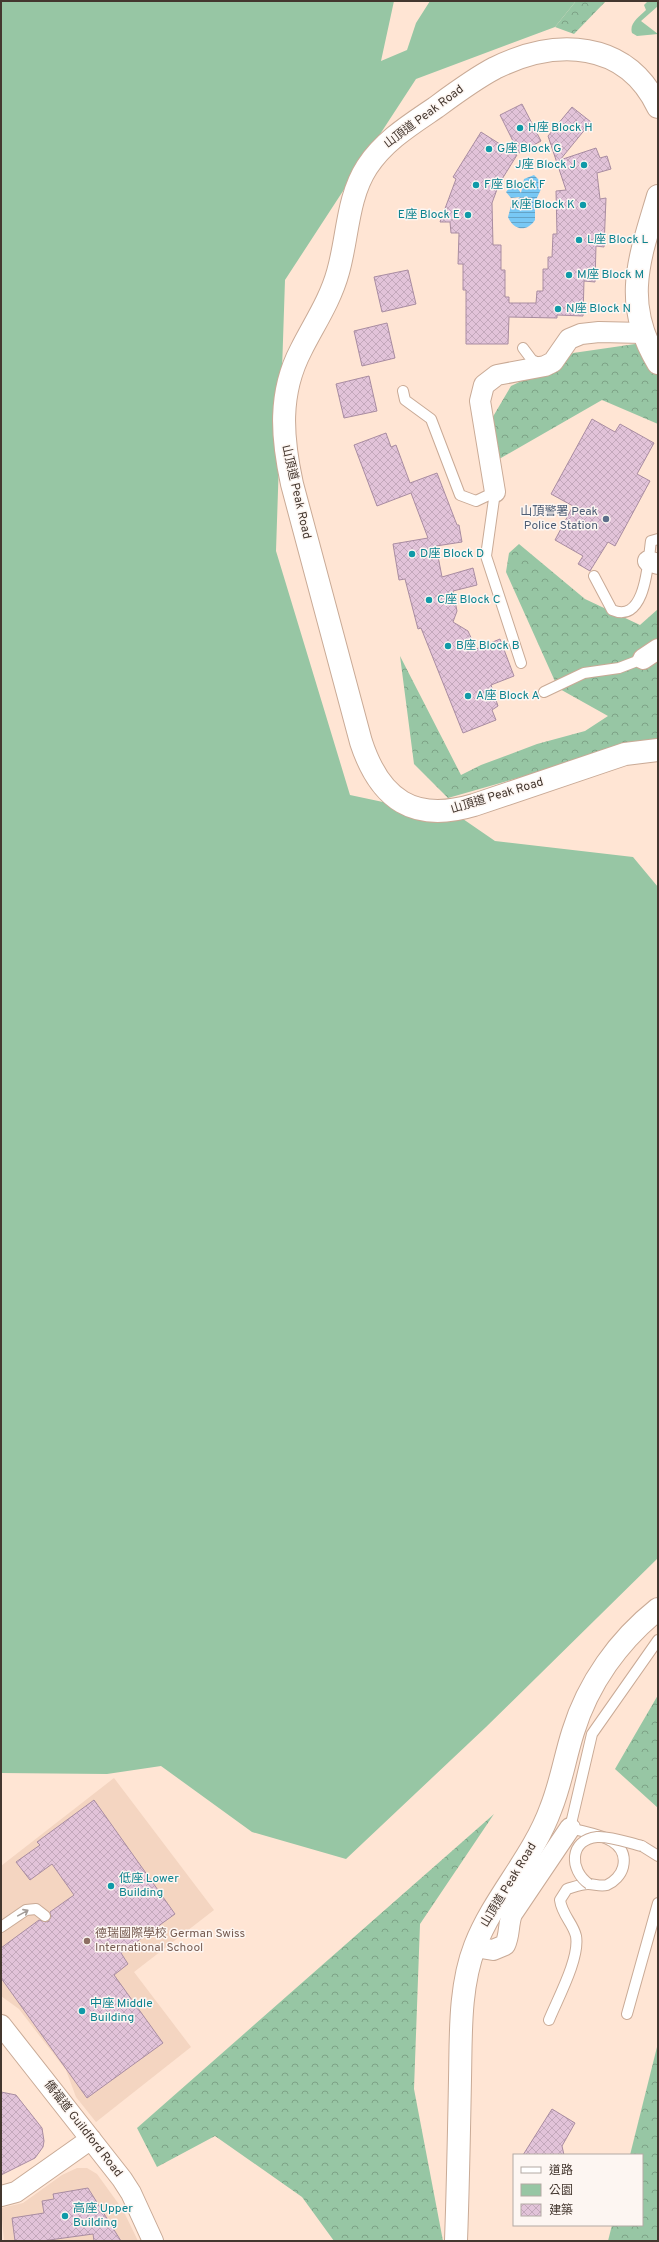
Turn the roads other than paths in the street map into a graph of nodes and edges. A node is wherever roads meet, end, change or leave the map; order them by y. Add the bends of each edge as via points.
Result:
1 (658, 107) edge
2 (658, 196) edge
3 (644, 333) junction
4 (523, 348) dead end
5 (658, 362) edge
6 (544, 366) junction
7 (403, 391) dead end
8 (495, 492) junction
9 (658, 539) edge
10 (653, 562) edge
11 (594, 576) dead end
12 (653, 654) edge
13 (521, 664) dead end
14 (544, 692) dead end
15 (658, 750) edge
16 (658, 1609) edge
17 (658, 1640) edge
18 (570, 1828) junction
19 (658, 1856) edge
20 (589, 1884) junction
21 (658, 1903) edge
22 (45, 1916) dead end
23 (1, 1927) edge
24 (474, 1946) junction
25 (627, 2014) dead end
26 (549, 2020) dead end
27 (1, 2025) edge
28 (91, 2139) junction
29 (1, 2196) edge
30 (153, 2241) edge
31 (456, 2241) edge

1 - 15 main road, 山頂道 Peak Road via 642,80 617,61 590,50 558,50 524,57 496,68 468,84 401,132 375,156 357,186 335,285 290,375 283,418 285,448 292,484 361,742 371,770 390,794 418,808 437,812 452,811 625,754
2 - 3 main road via 641,254 636,282 637,305
3 - 5 main road
3 - 6 street via 581,334 569,339 553,362
4 - 6 lane via 532,360
6 - 8 street via 497,375 484,385 480,401
7 - 8 lane via 405,400 430,419 460,496 476,501
8 - 13 lane via 486,556
9 - 10 lane via 651,542
10 - 11 lane via 636,604 629,610 612,610
12 - 14 lane via 619,668 584,673
16 - 24 main road, 山頂道 Peak Road via 620,1644 588,1694 573,1731 547,1817 532,1849 489,1915
17 - 18 lane via 592,1734
18 - 20 lane via 611,1840 621,1851 622,1870 614,1881 601,1886
18 - 24 street via 512,1914 505,1945 493,1950
19 - 20 lane, bridge via 642,1846 600,1837 586,1840 578,1848 574,1860 577,1874
20 - 26 lane via 567,1889 560,1900 561,1911 576,1934 577,1950
21 - 25 lane
23 -> 22 lane via 26,1910 36,1909
24 - 31 main road, 山頂道 Peak Road via 467,1972 463,2009
27 - 28 street, 僑福道 Guildford Road
28 - 29 street via 16,2192
28 - 30 street, 僑福道 Guildford Road via 132,2193

